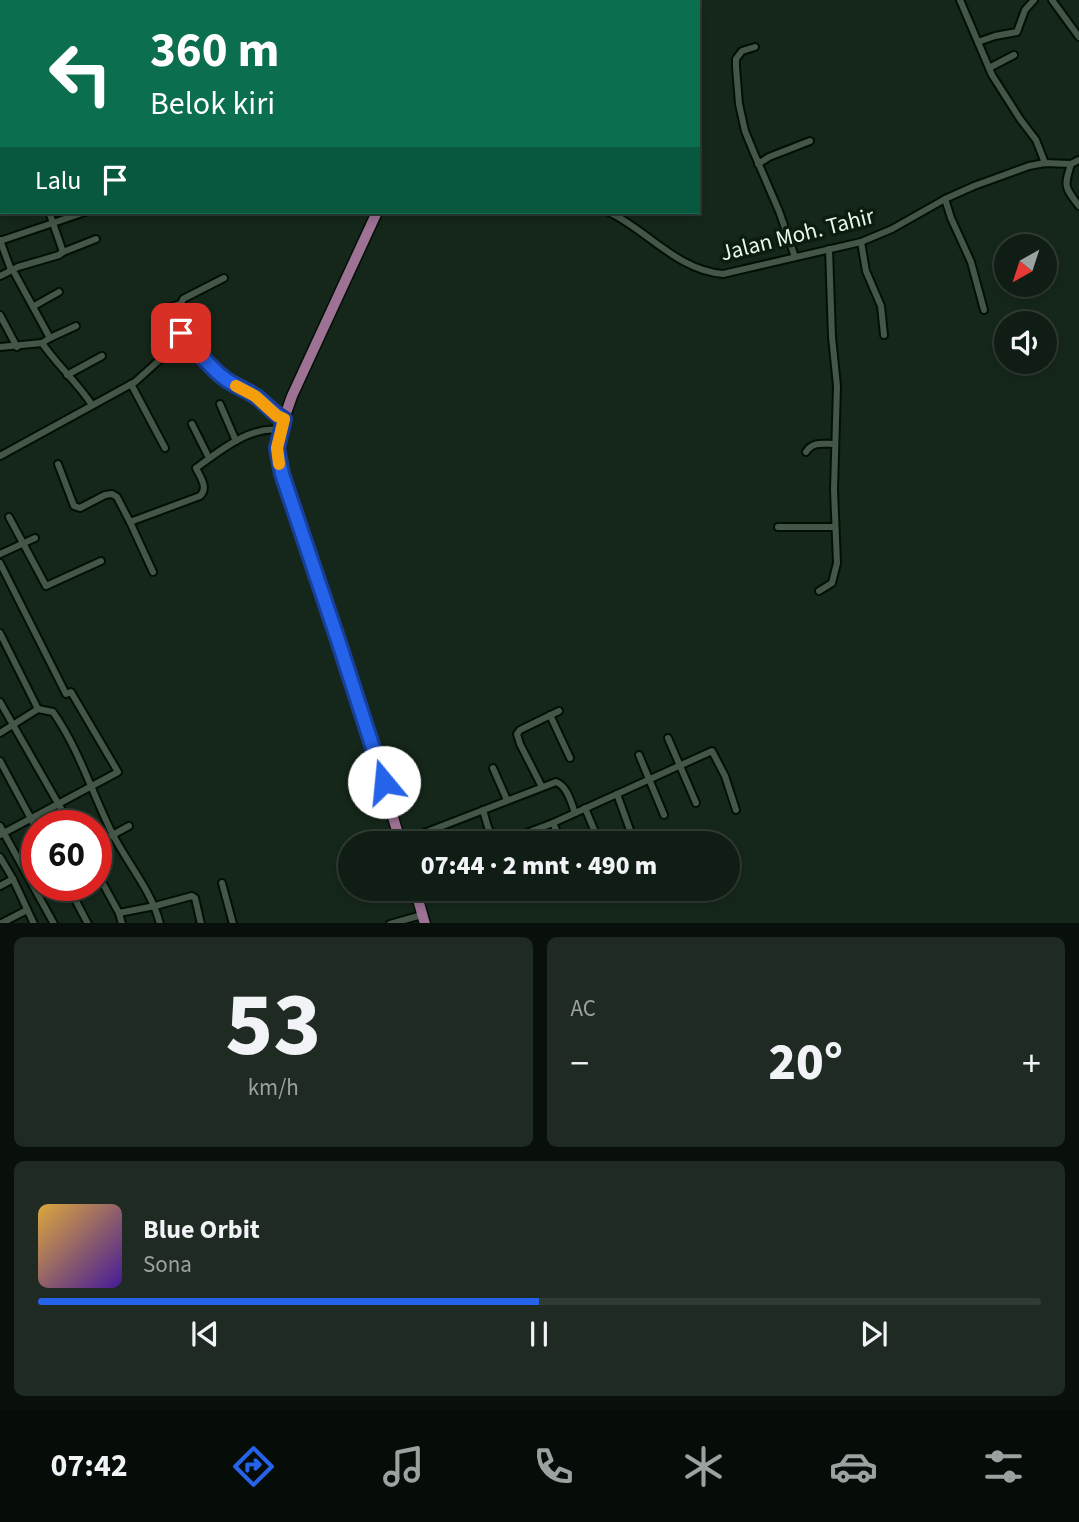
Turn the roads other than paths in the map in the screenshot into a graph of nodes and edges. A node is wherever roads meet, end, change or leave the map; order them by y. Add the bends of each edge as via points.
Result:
1 (960, 0) edge
2 (1034, 0) edge
3 (1052, 0) edge
4 (1079, 37) edge
5 (978, 42) junction
6 (755, 47) dead end
7 (1014, 55) dead end
8 (989, 68) junction
9 (810, 141) dead end
10 (1079, 160) edge
11 (1045, 163) junction
12 (758, 164) junction
13 (1071, 164) junction
14 (945, 198) junction
15 (1079, 206) edge
16 (50, 214) edge
17 (79, 214) edge
18 (376, 214) edge
19 (613, 214) edge
20 (53, 223) junction
21 (96, 239) dead end
22 (0, 241) edge
23 (861, 242) junction
24 (829, 249) junction
25 (63, 252) junction
26 (795, 257) junction
27 (13, 272) junction
28 (0, 276) edge
29 (224, 278) dead end
30 (59, 292) dead end
31 (181, 304) junction
32 (34, 306) junction
33 (167, 308) dead end
34 (984, 310) dead end
35 (0, 315) edge
36 (76, 326) dead end
37 (884, 335) dead end
38 (50, 338) junction
39 (42, 343) junction
40 (181, 344) junction
41 (0, 347) edge
42 (17, 347) junction
43 (102, 356) dead end
44 (67, 375) junction
45 (131, 384) junction
46 (220, 404) dead end
47 (92, 405) junction
48 (192, 425) dead end
49 (282, 425) junction
50 (236, 441) junction
51 (835, 444) junction
52 (165, 448) dead end
53 (806, 452) dead end
54 (0, 456) edge
55 (209, 458) junction
56 (58, 464) dead end
57 (9, 517) dead end
58 (130, 522) junction
59 (778, 527) dead end
60 (835, 527) junction
61 (35, 538) dead end
62 (23, 544) junction
63 (0, 554) edge
64 (101, 561) dead end
65 (0, 563) edge
66 (153, 572) dead end
67 (819, 591) dead end
68 (0, 633) edge
69 (0, 702) edge
70 (38, 709) junction
71 (559, 711) dead end
72 (550, 715) junction
73 (14, 726) junction
74 (0, 733) edge
75 (668, 738) dead end
76 (639, 755) dead end
77 (570, 758) dead end
78 (0, 761) edge
79 (680, 765) junction
80 (493, 768) dead end
81 (650, 780) junction
82 (92, 787) junction
83 (542, 787) junction
84 (617, 794) junction
85 (507, 800) junction
86 (696, 803) dead end
87 (59, 804) junction
88 (585, 808) junction
89 (25, 810) edge
90 (47, 810) edge
91 (62, 810) edge
92 (483, 810) junction
93 (736, 810) dead end
94 (575, 813) junction
95 (664, 815) dead end
96 (553, 823) junction
97 (21, 824) edge
98 (0, 826) edge
99 (130, 826) dead end
100 (397, 831) edge
101 (431, 831) edge
102 (556, 831) edge
103 (595, 831) edge
104 (630, 831) edge
105 (2, 834) edge
106 (113, 834) junction
107 (0, 857) edge
108 (21, 861) edge
109 (13, 879) junction
110 (222, 883) dead end
111 (0, 886) edge
112 (44, 901) edge
113 (76, 901) edge
114 (112, 901) edge
115 (418, 901) edge
116 (155, 906) junction
117 (27, 911) junction
118 (119, 913) junction
119 (423, 919) edge
120 (0, 923) edge
121 (34, 923) edge
122 (54, 923) edge
123 (88, 923) edge
124 (122, 923) edge
125 (160, 923) edge
126 (201, 923) edge
127 (233, 923) edge
128 (390, 923) edge

1 - 5 street
2 - 5 street via 1017,32
3 - 4 street
5 - 8 street
6 - 12 street via 739,52 736,66 741,115
7 - 8 street
8 - 11 street via 1036,140
9 - 12 street
10 - 13 street, Jalan Moh. Tahir
11 - 13 street, Jalan Moh. Tahir
11 - 14 street, Jalan Moh. Tahir
12 - 26 street
13 - 15 street via 1066,183
14 - 23 street, Jalan Moh. Tahir
14 - 34 street via 971,262
16 - 20 street
17 - 20 street
18 - 49 main road
19 - 26 street, Jalan Moh. Tahir via 683,261 712,273 737,272
20 - 22 street
20 - 25 street
21 - 25 street
22 - 27 street
23 - 24 street, Jalan Moh. Tahir
23 - 37 street via 866,271 881,306
24 - 26 street, Jalan Moh. Tahir
24 - 51 street via 837,387
25 - 27 street
27 - 28 street
27 - 32 street
29 - 31 street
30 - 32 street
31 - 33 street
31 - 40 street
32 - 38 street
35 - 42 street
36 - 38 street
38 - 39 street
39 - 42 street
39 - 44 street
40 - 45 street
40 - 49 street via 192,347 222,377 255,396
41 - 42 street
43 - 44 street
44 - 47 street
45 - 47 street
45 - 52 street
46 - 50 street
47 - 54 street
48 - 55 street
49 - 50 street
49 - 100 main road via 277,455 282,474
50 - 55 street
51 - 53 street via 814,444
51 - 60 street
55 - 58 street via 196,468 205,488 202,495
56 - 58 street via 74,506 82,508 112,494
57 - 62 street
58 - 66 street
59 - 60 street
60 - 67 street via 836,572 832,583
61 - 62 street
62 - 63 street
62 - 64 street via 46,586
65 - 82 street via 66,694 71,692 118,772
68 - 70 street
69 - 73 street
70 - 73 street
70 - 82 street via 53,712
71 - 72 street
72 - 77 street
72 - 83 street via 517,734
73 - 74 street
73 - 87 street
75 - 79 street
76 - 81 street
78 - 89 street
79 - 81 street
79 - 86 street
79 - 93 street via 712,751
80 - 85 street
81 - 84 street
81 - 95 street
82 - 87 street
82 - 106 street
83 - 85 street
83 - 94 street via 562,784
84 - 88 street
84 - 104 street
85 - 92 street
87 - 90 street
87 - 91 street
88 - 94 street
88 - 103 street
92 - 96 street via 499,843
92 - 101 street
94 - 96 street
96 - 102 street
97 - 105 street
98 - 105 street
99 - 106 street
105 - 108 street
106 - 116 street
107 - 109 street
109 - 111 street
109 - 117 street
110 - 127 street
112 - 122 street
113 - 123 street
114 - 118 street
115 - 119 main road
116 - 118 street
116 - 125 street
116 - 126 street via 192,896
117 - 120 street
117 - 121 street
118 - 124 street
119 - 128 street

